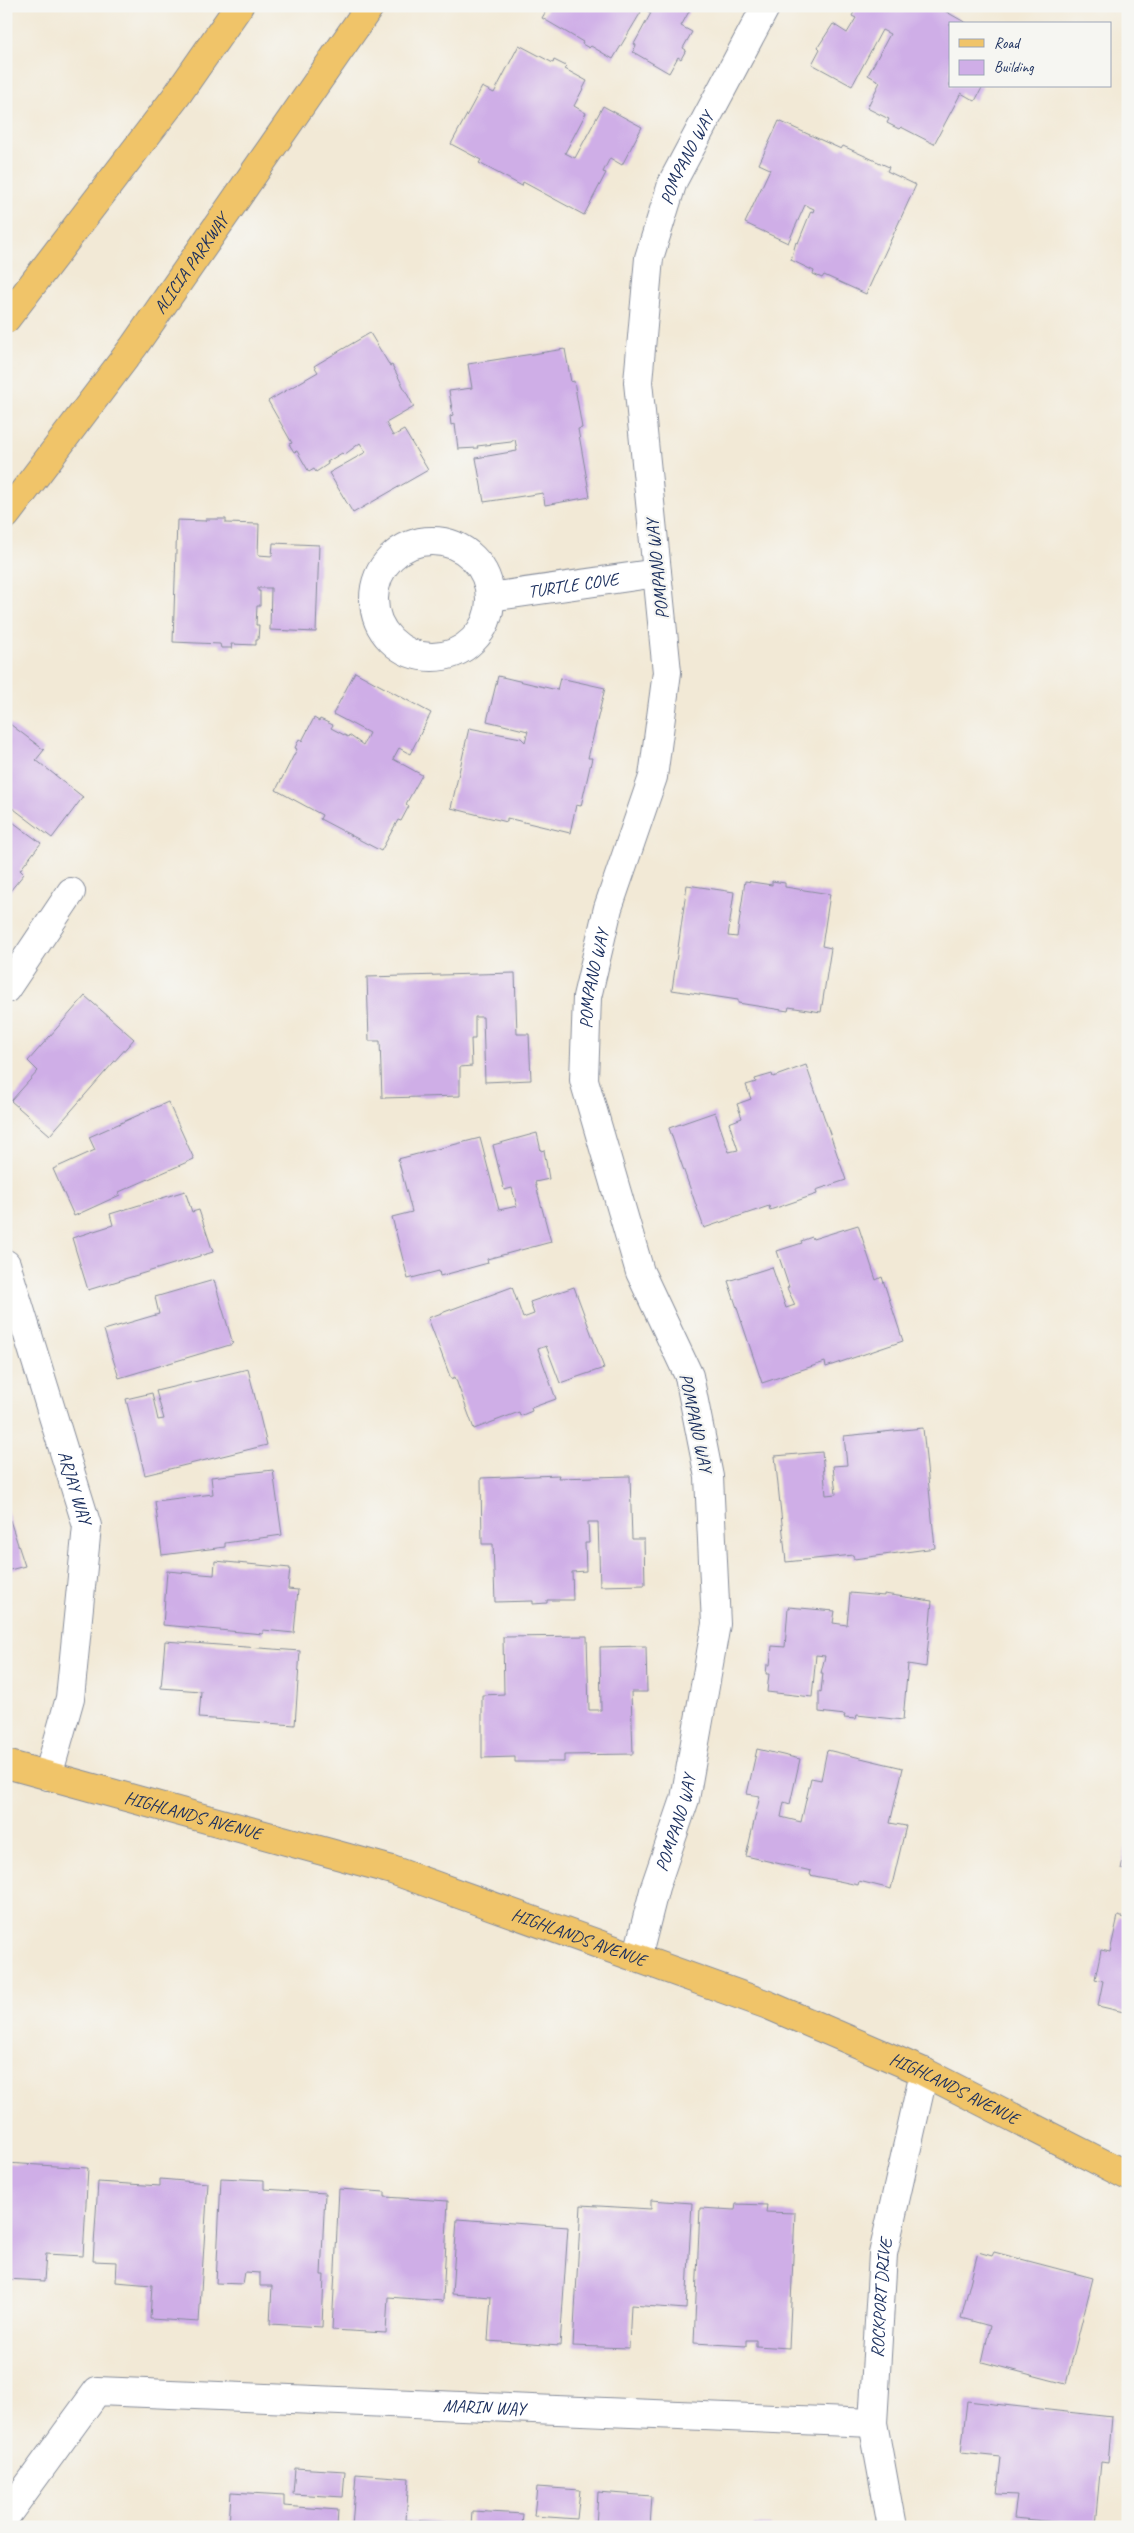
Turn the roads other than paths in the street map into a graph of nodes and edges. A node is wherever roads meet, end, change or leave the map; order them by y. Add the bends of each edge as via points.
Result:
1 (239, 6) edge
2 (370, 6) edge
3 (766, 6) edge
4 (6, 319) edge
5 (6, 515) edge
6 (657, 573) junction
7 (490, 597) junction
8 (71, 892) dead end
9 (6, 989) edge
10 (6, 1264) edge
11 (6, 1764) edge
12 (48, 1776) junction
13 (637, 1958) junction
14 (924, 2072) junction
15 (1128, 2176) edge
16 (873, 2424) junction
17 (6, 2516) edge
18 (892, 2527) edge

1 - 4 main road via 176,98
2 - 5 main road, ALICIA PARKWAY via 134,346
3 - 6 street, POMPANO WAY via 673,181 649,258 638,382
6 - 7 street, TURTLE COVE
6 - 13 street, POMPANO WAY via 667,672 653,777 608,908 587,997 584,1080 640,1272 689,1376 709,1477 716,1624 685,1799 655,1887
7 - 7 street via 486,578 476,561 461,549 443,542 423,541 404,548 389,560 378,576 374,595 376,615 383,632 405,650 431,657 450,654 466,646 480,632 488,616
8 - 9 street
10 - 12 street, ARJAY WAY via 87,1526 70,1698
11 - 12 main road, HIGHLANDS AVENUE
12 - 13 main road, HIGHLANDS AVENUE via 392,1870
13 - 14 main road, HIGHLANDS AVENUE via 768,2005
14 - 15 main road, HIGHLANDS AVENUE
14 - 16 street, ROCKPORT DRIVE via 883,2254
16 - 17 street, MARIN WAY via 97,2391
16 - 18 street, ROCKPORT DRIVE

